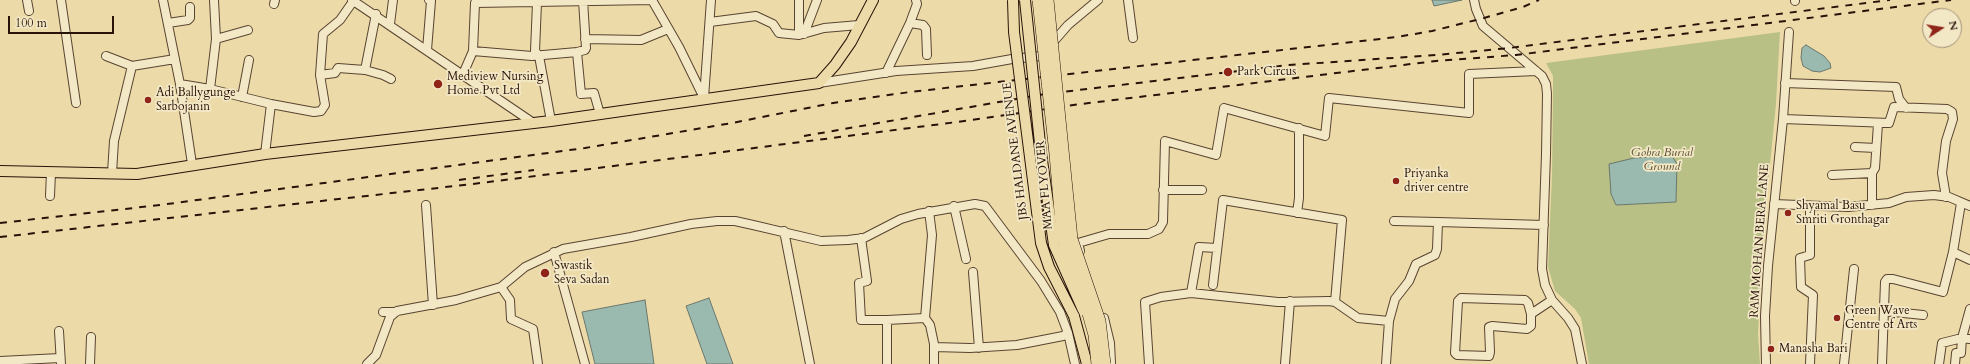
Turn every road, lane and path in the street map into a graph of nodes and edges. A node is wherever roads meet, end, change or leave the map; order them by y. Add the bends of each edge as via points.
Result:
1 (27, 0) edge
2 (61, 0) edge
3 (163, 0) edge
4 (214, 0) edge
5 (353, 0) edge
6 (393, 0) edge
7 (429, 0) edge
8 (583, 0) edge
9 (589, 0) edge
10 (652, 0) edge
11 (711, 0) edge
12 (799, 0) edge
13 (817, 0) edge
14 (873, 0) edge
15 (916, 0) edge
16 (1013, 0) edge
17 (1024, 0) edge
18 (1038, 0) edge
19 (1048, 0) edge
20 (1098, 0) edge
21 (1128, 0) edge
22 (1474, 0) edge
23 (553, 1) edge
24 (535, 2) edge
25 (190, 7) dead end
26 (29, 11) dead end
27 (376, 14) junction
28 (710, 22) junction
29 (168, 23) junction
30 (910, 23) junction
31 (390, 24) junction
32 (860, 25) junction
33 (668, 29) junction
34 (248, 30) dead end
35 (1789, 32) dead end
36 (801, 35) junction
37 (1133, 38) dead end
38 (216, 39) junction
39 (585, 39) junction
40 (427, 50) junction
41 (473, 51) junction
42 (577, 52) junction
43 (927, 55) dead end
44 (106, 56) dead end
45 (538, 56) junction
46 (175, 59) junction
47 (249, 60) dead end
48 (132, 66) junction
49 (365, 70) junction
50 (1536, 71) junction
51 (886, 73) junction
52 (463, 74) junction
53 (320, 75) junction
54 (391, 80) dead end
55 (819, 83) junction
56 (1785, 83) junction
57 (180, 84) junction
58 (210, 89) junction
59 (242, 96) junction
60 (704, 98) junction
61 (76, 103) dead end
62 (272, 104) junction
63 (1906, 108) junction
64 (600, 114) junction
65 (1783, 119) junction
66 (551, 121) junction
67 (532, 122) junction
68 (1878, 124) junction
69 (1299, 128) junction
70 (1854, 147) dead end
71 (1876, 148) junction
72 (265, 154) junction
73 (192, 164) junction
74 (0, 171) edge
75 (51, 172) junction
76 (112, 173) junction
77 (1872, 173) junction
78 (1832, 175) dead end
79 (1163, 190) junction
80 (1202, 190) dead end
81 (50, 196) dead end
82 (1946, 197) junction
83 (1961, 203) junction
84 (1774, 204) junction
85 (426, 205) dead end
86 (1872, 205) junction
87 (954, 206) junction
88 (1810, 206) junction
89 (1970, 206) edge
90 (929, 211) junction
91 (1296, 213) junction
92 (1394, 221) dead end
93 (1438, 222) junction
94 (1544, 225) junction
95 (784, 231) junction
96 (861, 238) junction
97 (1217, 248) junction
98 (554, 252) junction
99 (1953, 252) junction
100 (966, 259) dead end
101 (1970, 260) edge
102 (1854, 269) dead end
103 (973, 272) dead end
104 (1213, 285) dead end
105 (501, 287) junction
106 (1191, 293) junction
107 (1552, 300) junction
108 (1290, 301) junction
109 (1335, 302) junction
110 (433, 305) junction
111 (1970, 309) edge
112 (1884, 311) junction
113 (383, 312) dead end
114 (397, 312) junction
115 (1078, 313) junction
116 (1532, 314) junction
117 (1924, 315) dead end
118 (925, 318) junction
119 (887, 320) junction
120 (1389, 321) junction
121 (1968, 322) edge
122 (1089, 325) junction
123 (59, 331) dead end
124 (1068, 333) junction
125 (91, 337) dead end
126 (1966, 339) edge
127 (934, 348) junction
128 (979, 348) junction
129 (0, 361) edge
130 (61, 361) edge
131 (370, 363) edge
132 (90, 364) edge
133 (538, 364) edge
134 (585, 364) edge
135 (810, 364) edge
136 (887, 364) edge
137 (934, 364) edge
138 (1075, 364) edge
139 (1087, 364) edge
140 (1098, 364) edge
141 (1109, 364) edge
142 (1149, 364) edge
143 (1285, 364) edge
144 (1386, 364) edge
145 (1582, 364) edge
146 (1766, 364) edge
147 (1810, 364) edge
148 (1844, 364) edge
149 (1882, 364) edge
150 (1939, 364) edge
151 (1955, 364) edge

1 - 26 street
2 - 61 street
3 - 29 street
4 - 38 street
5 - 27 street
5 - 53 street via 340,20 323,34
6 - 31 street
7 - 40 street via 431,1
8 - 9 street
8 - 23 street
8 - 39 street
9 - 10 street
10 - 33 street
11 - 28 street
12 - 36 street
13 - 36 street
14 - 32 main road
15 - 30 street
16 - 115 main road, JBS HALDANE AVENUE, bridge via 1015,39 1041,243 1049,267
17 - 115 main road, bridge via 1054,246
18 - 140 highway, MAA FLYOVER, bridge via 1062,236 1092,328
19 - 141 highway, MAA FLYOVER, bridge via 1072,239 1095,301
20 - 51 street via 1068,25 1041,56 973,66
21 - 37 street
22 - 50 street via 1483,26
23 - 24 street
24 - 41 street via 475,3
24 - 45 street via 535,51
25 - 29 street via 188,20
27 - 31 street
27 - 49 street
28 - 36 street via 756,16 773,24 779,33
28 - 60 street
29 - 46 street
30 - 43 street via 923,25 926,29
30 - 51 street
31 - 40 street
32 - 36 street via 824,28
32 - 55 main road via 835,65
33 - 39 street via 641,40
33 - 60 street
34 - 38 street
35 - 56 street, RAM MOHAN BERA LANE
38 - 58 street
39 - 42 street via 585,50
40 - 52 street
41 - 45 street
41 - 52 street
42 - 45 street
42 - 64 street via 581,94 594,93
44 - 48 street
45 - 66 street
46 - 48 street
46 - 57 street
47 - 59 street
48 - 76 street via 114,141
49 - 53 street via 338,68 335,73
49 - 54 street
50 - 69 street via 1469,74 1469,113 1329,98 1325,136
50 - 94 street via 1546,84 1547,94
51 - 55 street
52 - 67 street
53 - 62 street via 325,105 321,111
55 - 60 main road
56 - 63 street via 1896,87 1899,99
56 - 65 street, RAM MOHAN BERA LANE
57 - 58 street
57 - 73 street
58 - 59 street
59 - 62 street
60 - 64 main road
62 - 72 street
63 - 68 street via 1894,108 1889,123
63 - 82 street via 1947,109 1952,112 1953,119 1946,141 1942,173
64 - 66 main road
65 - 68 street
65 - 84 street, RAM MOHAN BERA LANE
66 - 67 main road
67 - 72 main road
68 - 71 street
69 - 79 street via 1224,108 1216,155 1165,141
69 - 91 street via 1300,198
70 - 71 street
71 - 77 street via 1875,168
72 - 73 main road
73 - 76 main road via 137,174
74 - 75 main road
75 - 76 main road
75 - 81 street
77 - 78 street
77 - 86 street
79 - 80 street
79 - 141 street via 1163,222 1160,229 1148,234 1109,234 1078,243 1104,318 1110,343
82 - 83 street
82 - 86 street via 1906,197 1889,204
83 - 89 street
83 - 99 street
84 - 88 street
84 - 146 street, RAM MOHAN BERA LANE via 1765,316
85 - 110 street
86 - 88 street
87 - 90 street
87 - 100 street
87 - 124 street via 985,206 1041,281 1060,312
88 - 147 street via 1810,255 1800,258 1801,287 1813,295
90 - 96 street via 901,219 877,233
90 - 118 street via 932,235
91 - 97 street via 1223,200
91 - 109 street via 1342,220
92 - 93 street
93 - 94 street
93 - 120 street via 1435,255 1416,264 1409,280 1395,299
94 - 107 street via 1542,269 1545,285
95 - 96 street via 821,241
95 - 98 street via 735,221 717,221
95 - 135 street
96 - 119 street via 867,281 859,284 861,320
97 - 104 street
97 - 106 street via 1199,247
98 - 105 street via 525,267
98 - 134 street
99 - 101 street
99 - 112 street via 1943,292 1887,279 1884,284
102 - 148 street
103 - 128 street
105 - 110 street
105 - 133 street via 510,300 511,319 533,329
106 - 108 street via 1236,299
106 - 142 street via 1160,297 1145,302
107 - 116 street
107 - 145 street via 1575,329
108 - 109 street
108 - 143 street
109 - 120 street via 1358,318
110 - 114 street
111 - 121 street
112 - 117 street
112 - 149 street
113 - 114 street
114 - 131 street via 390,317 381,343
115 - 122 main road, JBS HALDANE AVENUE
115 - 139 main road
116 - 116 street via 1525,300 1461,298 1458,301 1455,353 1457,356 1489,356 1489,327 1527,330 1531,326
118 - 119 street
118 - 127 street via 930,325
119 - 136 street
120 - 144 street
121 - 126 street
122 - 140 main road, JBS HALDANE AVENUE
122 - 141 street
123 - 130 street
124 - 128 street via 1017,345
124 - 138 street
125 - 132 street
126 - 150 street via 1942,343
126 - 151 street via 1961,353 1956,353
127 - 128 street
127 - 137 street
129 - 130 street

